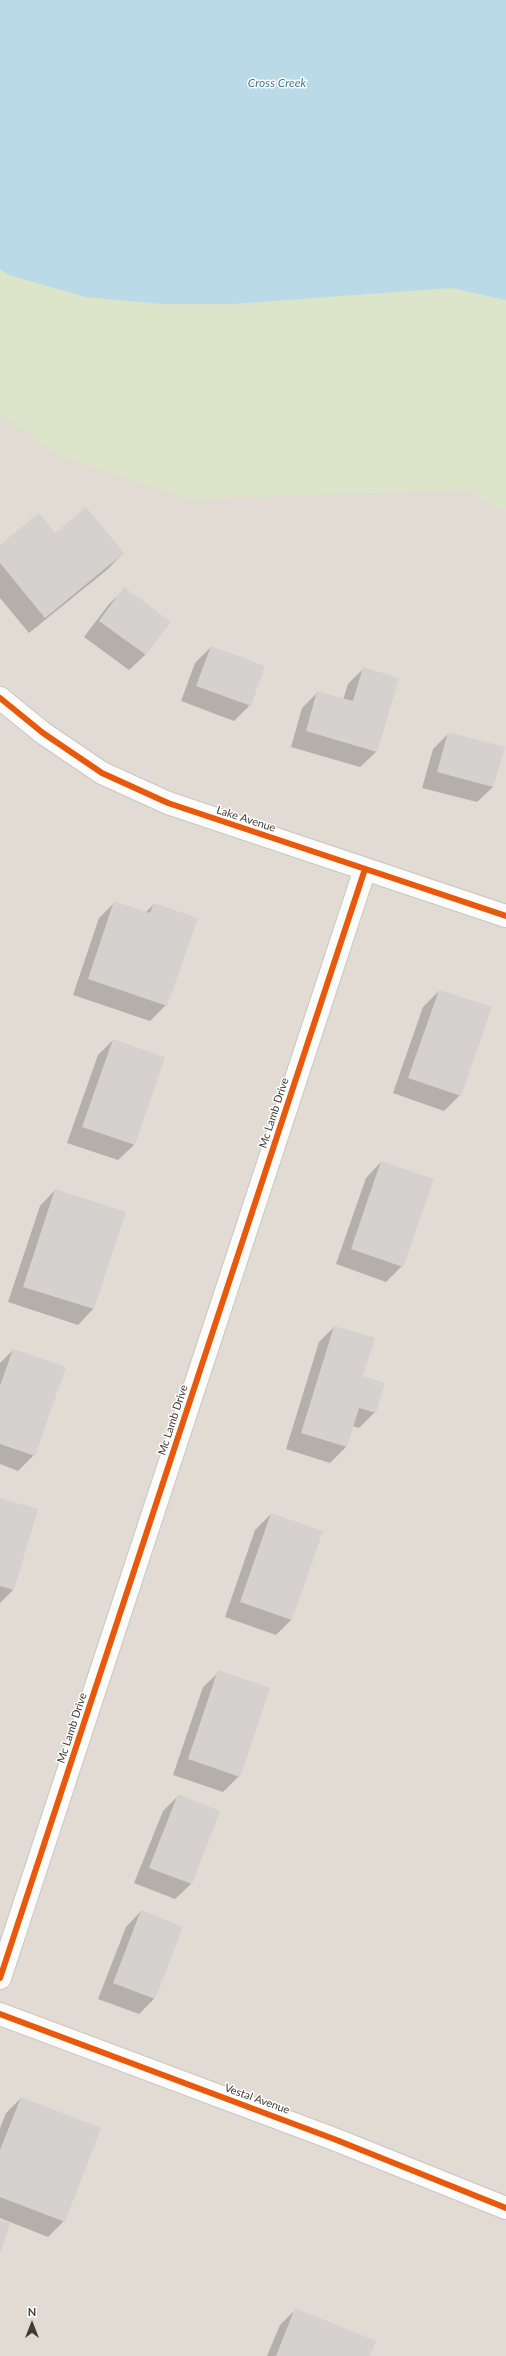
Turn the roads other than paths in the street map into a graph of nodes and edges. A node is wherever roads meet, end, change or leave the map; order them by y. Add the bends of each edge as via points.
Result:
1 (0, 698) edge
2 (365, 869) junction
3 (506, 916) edge
4 (0, 1978) edge
5 (0, 2014) edge
6 (506, 2208) edge

1 - 2 street, Lake Avenue via 43,733 102,772 168,803
2 - 3 street, Lake Avenue
2 - 4 street, Mc Lamb Drive
5 - 6 street, Vestal Avenue via 334,2138

